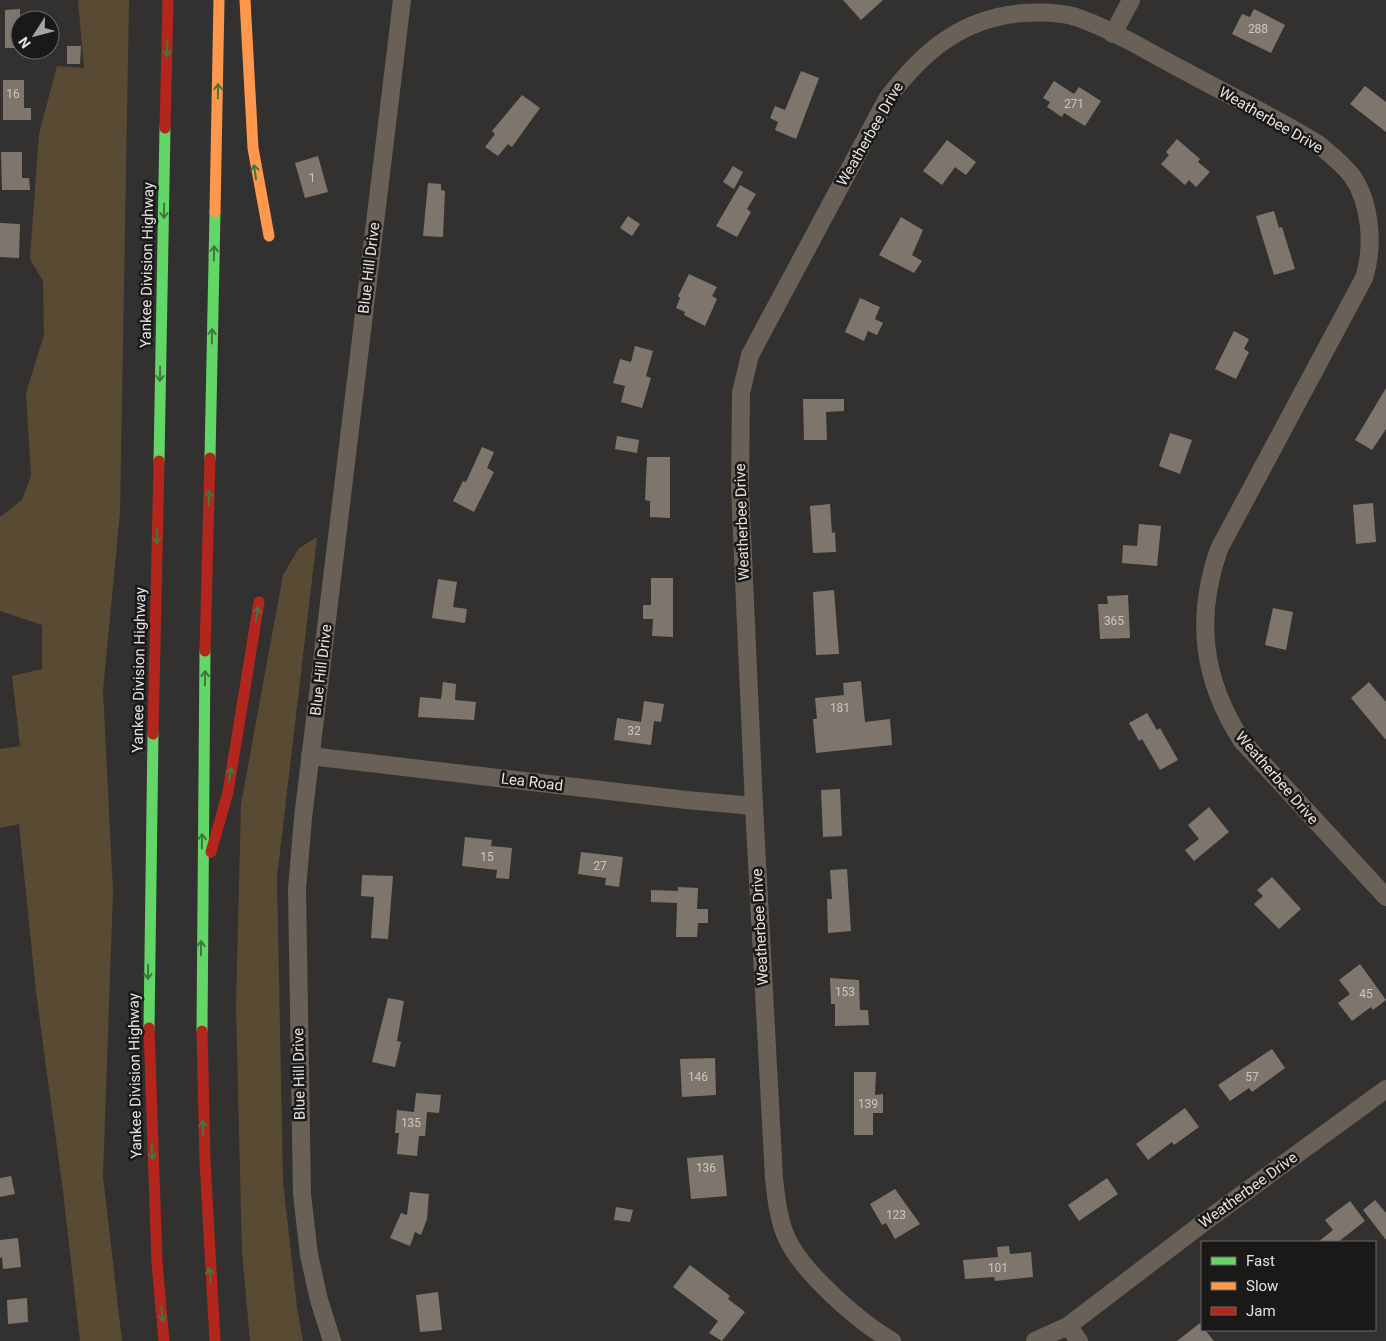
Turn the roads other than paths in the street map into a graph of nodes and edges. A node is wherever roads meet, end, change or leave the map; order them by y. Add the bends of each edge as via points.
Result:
1 (168, 0) edge
2 (219, 0) edge
3 (245, 0) edge
4 (402, 0) edge
5 (1131, 0) edge
6 (1113, 34) junction
7 (269, 236) dead end
8 (259, 602) dead end
9 (310, 756) junction
10 (754, 806) junction
11 (201, 890) junction
12 (1386, 897) edge
13 (1386, 1089) edge
14 (1068, 1326) junction
15 (164, 1341) edge
16 (216, 1341) edge
17 (332, 1341) edge
18 (892, 1341) edge
19 (1035, 1341) edge
20 (1079, 1341) edge

1 -> 15 highway, Yankee Division Highway via 148,998 157,1253
11 -> 2 highway
7 -> 3 highway via 258,190 251,138
4 - 9 street, Blue Hill Drive
5 - 6 street
6 - 10 street, Weatherbee Drive via 1075,17 1032,12 981,21 934,48 907,72 887,99 750,355 741,393 740,488
6 - 12 street, Weatherbee Drive via 1318,144 1353,177 1365,204 1370,251 1364,278 1219,549 1208,584 1204,622 1205,646 1213,682 1228,719 1242,741
11 -> 8 highway via 228,792
9 - 10 street, Lea Road
9 - 17 street, Blue Hill Drive via 297,889 302,1194 309,1255
10 - 18 street, Weatherbee Drive via 778,1212 794,1252 870,1329
16 -> 11 highway via 206,1211 201,1058
13 - 14 street, Weatherbee Drive
14 - 19 street, Weatherbee Drive
14 - 20 street

